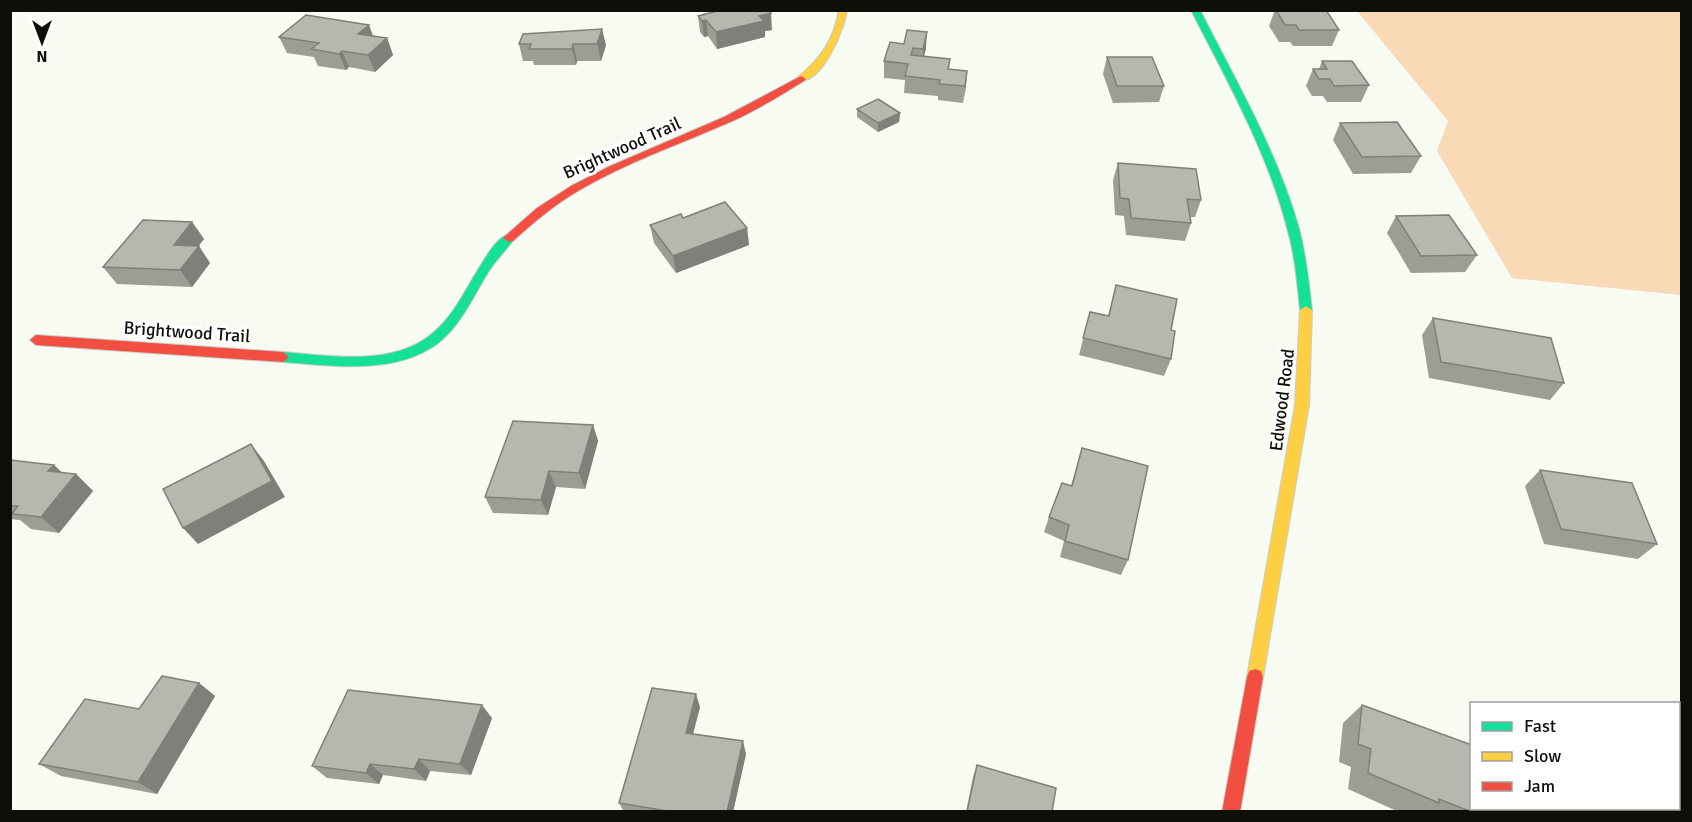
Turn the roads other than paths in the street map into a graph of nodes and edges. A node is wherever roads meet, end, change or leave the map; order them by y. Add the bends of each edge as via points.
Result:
1 (843, 10) edge
2 (1195, 10) edge
3 (36, 340) dead end
4 (1231, 812) edge

1 - 3 street, Brightwood Trail via 836,44 824,60 792,84 717,125 579,184 539,211 487,262 441,334 394,358 365,363
2 - 4 street, Edwood Road via 1279,179 1294,223 1308,309 1302,405

